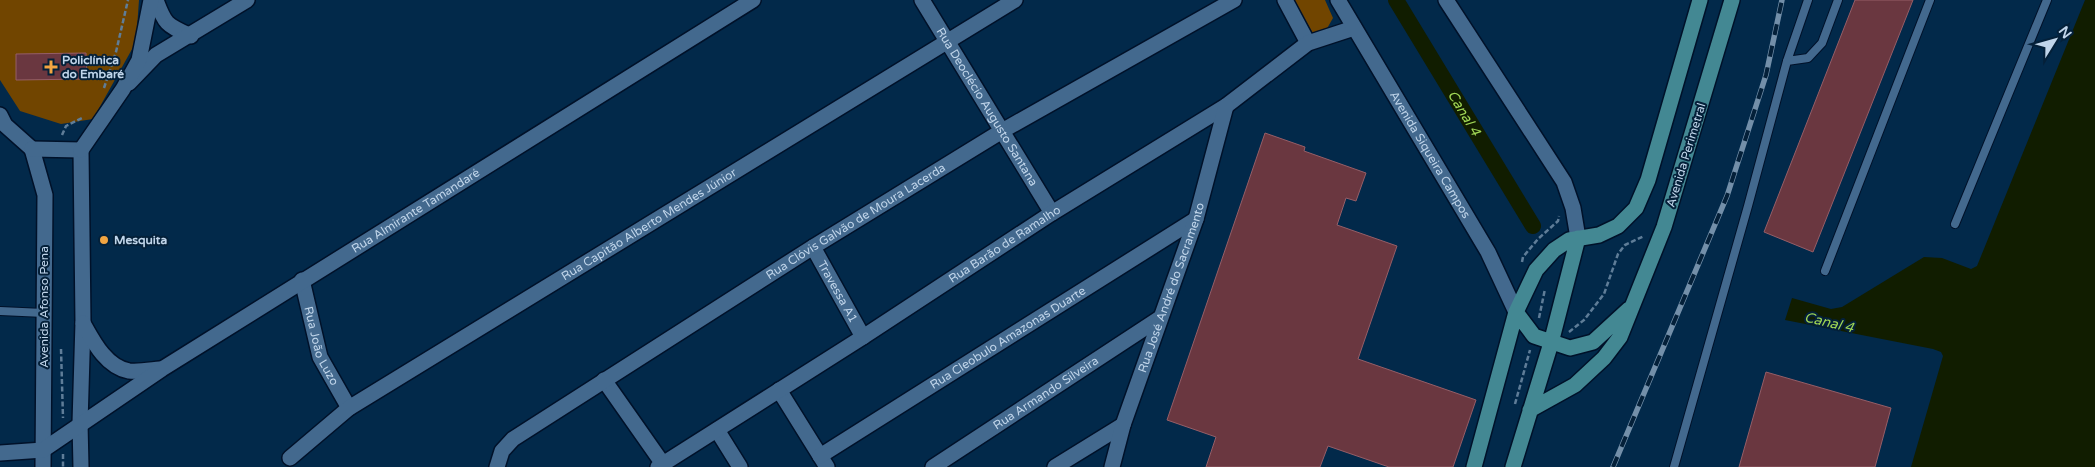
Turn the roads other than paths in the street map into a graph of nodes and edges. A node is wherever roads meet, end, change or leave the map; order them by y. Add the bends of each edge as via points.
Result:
1 (151, 0) edge
2 (156, 0) edge
3 (247, 0) edge
4 (753, 0) edge
5 (922, 0) edge
6 (1015, 0) edge
7 (1234, 0) edge
8 (1285, 0) edge
9 (1338, 0) edge
10 (1446, 0) edge
11 (1700, 0) edge
12 (1732, 0) edge
13 (1808, 0) edge
14 (1838, 0) edge
15 (1930, 0) edge
16 (2047, 0) edge
17 (1354, 28) junction
18 (191, 36) junction
19 (948, 42) junction
20 (1308, 43) junction
21 (1787, 62) junction
22 (123, 89) junction
23 (1226, 106) junction
24 (2, 121) edge
25 (1002, 131) junction
26 (32, 149) junction
27 (81, 150) junction
28 (1052, 213) junction
29 (1196, 219) junction
30 (1955, 224) dead end
31 (1578, 238) junction
32 (813, 247) junction
33 (1826, 271) dead end
34 (302, 280) junction
35 (1632, 307) junction
36 (0, 311) edge
37 (1516, 312) junction
38 (44, 313) junction
39 (1160, 318) junction
40 (83, 322) junction
41 (863, 337) junction
42 (1551, 343) junction
43 (162, 369) junction
44 (604, 380) junction
45 (779, 390) junction
46 (349, 408) junction
47 (1530, 410) junction
48 (80, 423) junction
49 (1123, 425) junction
50 (717, 430) junction
51 (43, 450) junction
52 (0, 452) edge
53 (290, 458) dead end
54 (824, 461) edge
55 (660, 466) edge
56 (44, 467) edge
57 (81, 467) edge
58 (497, 467) edge
59 (740, 467) edge
60 (933, 467) edge
61 (1055, 467) edge
62 (1112, 467) edge
63 (1474, 467) edge
64 (1513, 467) edge
65 (1674, 467) edge

1 - 22 street via 139,60
2 - 18 street via 169,26
3 - 18 street
4 - 34 street, Rua Almirante Tamandaré
5 - 19 street, Rua Deoclécio Augusto Santana
6 - 19 street, Rua Capitão Alberto Mendes Júnior
7 - 25 street, Rua Clóvis Galvão de Moura Lacerda
8 - 20 street
9 - 17 street, Avenida Siqueira Campos
10 - 31 street via 1564,182
11 - 31 main road via 1648,180 1636,208 1618,226
12 - 35 main road, Avenida Perimetral via 1664,227
13 - 21 lane
14 - 21 lane via 1822,43 1808,58
15 - 33 lane
16 - 30 lane
17 - 20 street, Rua Barão de Ramalho
17 - 37 street, Avenida Siqueira Campos via 1488,252
18 - 22 street via 156,55
19 - 25 street, Rua Deoclécio Augusto Santana
19 - 46 street, Rua Capitão Alberto Mendes Júnior
20 - 23 street, Rua Barão de Ramalho
21 - 65 lane
22 - 27 street
23 - 28 street, Rua Barão de Ramalho
23 - 29 street, Rua José André do Sacramento
24 - 26 street
25 - 28 street, Rua Deoclécio Augusto Santana
25 - 32 street, Rua Clóvis Galvão de Moura Lacerda
26 - 27 street
26 - 38 street, Avenida Afonso Pena via 44,194
27 - 40 street
28 - 41 street, Rua Barão de Ramalho
29 - 39 street, Rua José André do Sacramento
29 - 54 street, Rua Cleobulo Amazonas Duarte
31 - 37 main road via 1569,240 1544,260
31 - 42 main road
32 - 41 street, Travessa A1
32 - 44 street, Rua Clóvis Galvão de Moura Lacerda
34 - 43 street, Rua Almirante Tamandaré
34 - 46 street, Rua João Luzo via 320,356
35 - 42 main road via 1593,342 1570,348
35 - 47 main road, Avenida Perimetral via 1620,336 1604,358 1575,385
36 - 38 lane
37 - 42 main road via 1534,336
37 - 63 main road
38 - 51 street, Avenida Afonso Pena
39 - 49 street, Rua José André do Sacramento
39 - 60 street, Rua Armando Silveira
40 - 43 street via 105,356 122,369
40 - 48 street
41 - 45 street, Rua Barão de Ramalho
42 - 47 main road
43 - 48 street, Rua Almirante Tamandaré
44 - 55 street
44 - 58 street, Rua Clóvis Galvão de Moura Lacerda via 513,439 502,451
45 - 50 street, Rua Barão de Ramalho
45 - 54 street
46 - 53 street, Rua Capitão Alberto Mendes Júnior
47 - 64 main road
48 - 51 street, Rua Almirante Tamandaré
48 - 57 street
49 - 61 street
49 - 62 street, Rua José André do Sacramento
50 - 55 street, Rua Barão de Ramalho
50 - 59 street
51 - 52 street
51 - 56 street, Avenida Afonso Pena

